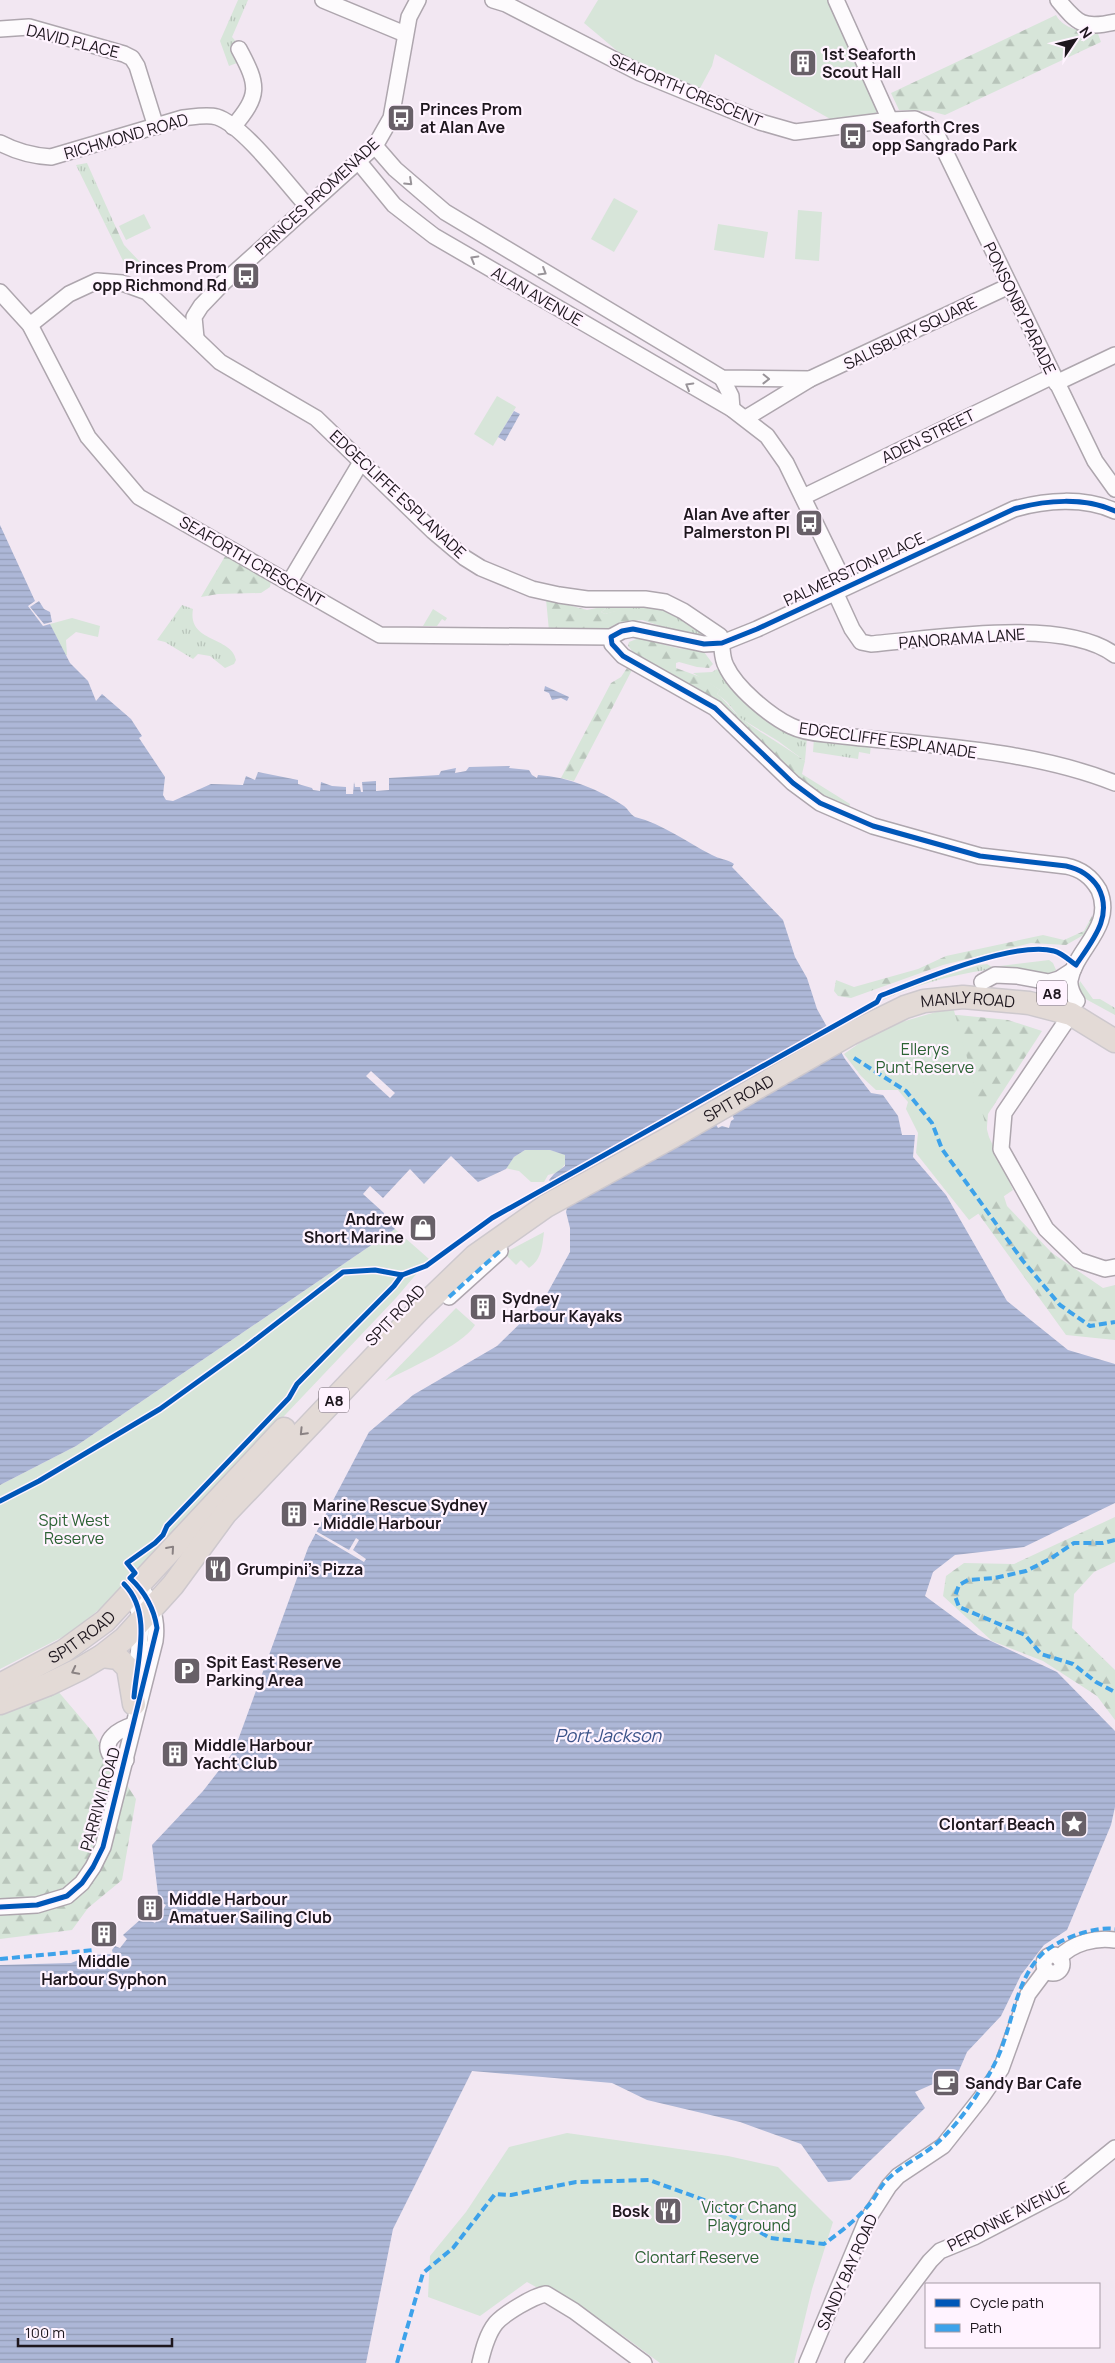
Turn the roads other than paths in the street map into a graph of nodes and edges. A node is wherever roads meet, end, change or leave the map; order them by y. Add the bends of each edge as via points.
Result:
1 (323, 0) edge
2 (418, 0) edge
3 (493, 0) edge
4 (836, 0) edge
5 (1058, 0) edge
6 (1115, 22) edge
7 (0, 29) edge
8 (406, 34) junction
9 (239, 49) dead end
10 (890, 120) junction
11 (928, 125) joint
12 (156, 127) junction
13 (233, 127) junction
14 (0, 143) edge
15 (375, 146) junction
16 (358, 162) junction
17 (307, 206) junction
18 (1009, 286) junction
19 (0, 292) edge
20 (30, 325) junction
21 (196, 338) junction
22 (1115, 355) edge
23 (722, 378) junction
24 (810, 379) junction
25 (1055, 380) junction
26 (732, 409) junction
27 (746, 418) junction
28 (361, 462) junction
29 (1115, 489) edge
30 (804, 497) junction
31 (1115, 511) edge
32 (289, 583) junction
33 (841, 589) junction
34 (611, 641) junction
35 (722, 643) junction
36 (1115, 655) edge
37 (1115, 783) edge
38 (1073, 970) junction
39 (972, 982) junction
40 (1074, 1008) junction
41 (1115, 1026) edge
42 (847, 1030) junction
43 (1115, 1041) edge
44 (544, 1202) junction
45 (500, 1251) dead end
46 (1115, 1267) edge
47 (450, 1298) dead end
48 (136, 1589) junction
49 (147, 1615) junction
50 (102, 1656) junction
51 (0, 1685) edge
52 (0, 1703) edge
53 (134, 1716) junction
54 (126, 1760) junction
55 (0, 1907) edge
56 (1115, 1940) edge
57 (1115, 2148) edge
58 (480, 2363) edge
59 (644, 2363) edge
60 (807, 2363) edge
61 (853, 2363) edge

1 - 8 street
2 - 8 street via 409,17
3 - 10 street, SEAFORTH CRESCENT via 640,73 760,122 795,132
4 - 10 street
5 - 6 street via 1074,20 1094,26
7 - 12 street, DAVID PLACE via 29,27 132,58
8 - 15 street, PRINCES PROMENADE via 391,118
9 - 13 street via 255,86 253,99
10 - 11 street, SEAFORTH CRESCENT via 915,119
11 - 18 street, PONSONBY PARADE via 938,137
12 - 13 street, RICHMOND ROAD via 200,116 217,118
12 - 14 street, RICHMOND ROAD via 51,157 16,151
13 - 17 street, RICHMOND ROAD
15 - 16 street, PRINCES PROMENADE
15 -> 23 street, ALAN AVENUE via 395,169 445,212
16 - 17 street, PRINCES PROMENADE
26 -> 16 street, ALAN AVENUE via 434,236 394,205
17 - 21 street, PRINCES PROMENADE via 200,306 194,317
18 - 24 street, SALISBURY SQUARE
18 - 25 street, PONSONBY PARADE
19 - 20 street, SEAFORTH CRESCENT
20 - 21 street, EDGECLIFFE ESPLANADE via 69,294 97,281 122,283 147,292
20 - 32 street, SEAFORTH CRESCENT via 88,437 138,496
21 - 28 street, EDGECLIFFE ESPLANADE via 220,362 316,418
22 - 25 street, ADEN STREET
23 -> 24 street
23 - 26 street via 731,396
24 - 27 street
25 - 29 street, PONSONBY PARADE via 1095,461
25 - 30 street, ADEN STREET
26 - 27 street, ALAN AVENUE
27 - 30 street, ALAN AVENUE via 767,436
28 - 32 street
28 - 35 street, EDGECLIFFE ESPLANADE via 448,545 488,572 532,589 560,595 664,602 706,625 720,636
30 - 33 street, ALAN AVENUE
31 - 33 street, PALMERSTON PLACE via 1068,501 1014,509
32 - 34 street, SEAFORTH CRESCENT via 380,635
33 - 35 street, PALMERSTON PLACE
33 - 36 street, PANORAMA LANE via 852,629 861,642 1047,633 1080,640
34 - 35 street, PALMERSTON PLACE via 622,631 633,630 704,644
34 - 38 street via 623,656 715,708 793,783 820,803 873,826 980,856 1066,866 1086,874 1101,893 1104,916 1097,934
35 - 37 street, EDGECLIFFE ESPLANADE via 726,668 746,692 792,727 825,734 1029,758
38 - 39 street via 1050,982 995,975
38 - 40 street via 1070,987
39 - 40 highway, MANLY ROAD / A8 via 1032,988
39 - 42 highway, SPIT ROAD / A8 via 906,995
40 - 41 highway, MANLY ROAD / A8
40 - 42 highway, MANLY ROAD / A8 via 946,997 906,1007
40 - 43 highway, MANLY ROAD / A8
40 - 46 street via 1004,1113 1001,1149 1046,1229 1078,1260 1105,1269
42 - 44 highway, SPIT ROAD / A8 via 668,1140
48 -> 44 highway, SPIT ROAD / A8 via 252,1462 448,1260 492,1227
44 -> 49 highway, SPIT ROAD / A8 via 475,1256 420,1309 225,1514
45 - 47 street
48 - 49 street
48 - 51 highway, SPIT ROAD / A8 via 85,1637
49 - 50 highway, SPIT ROAD / A8
49 - 53 street, PARRIWI ROAD
50 -> 52 highway, SPIT ROAD / A8 via 49,1684
50 - 53 highway via 118,1658 128,1668
53 - 54 street, PARRIWI ROAD
53 - 54 street via 113,1735 108,1745 111,1756
54 - 55 street, PARRIWI ROAD via 103,1846 82,1883 67,1896 52,1901
56 - 60 street, SANDY BAY ROAD via 1088,1941 1066,1952 1059,1958 1058,1971 1051,1973 1046,1970 1028,1994 1001,2069 981,2098 943,2146 898,2176 866,2222
57 - 61 street, PERONNE AVENUE via 1062,2192 940,2251
58 - 59 street via 486,2341 496,2323 536,2296 546,2294

